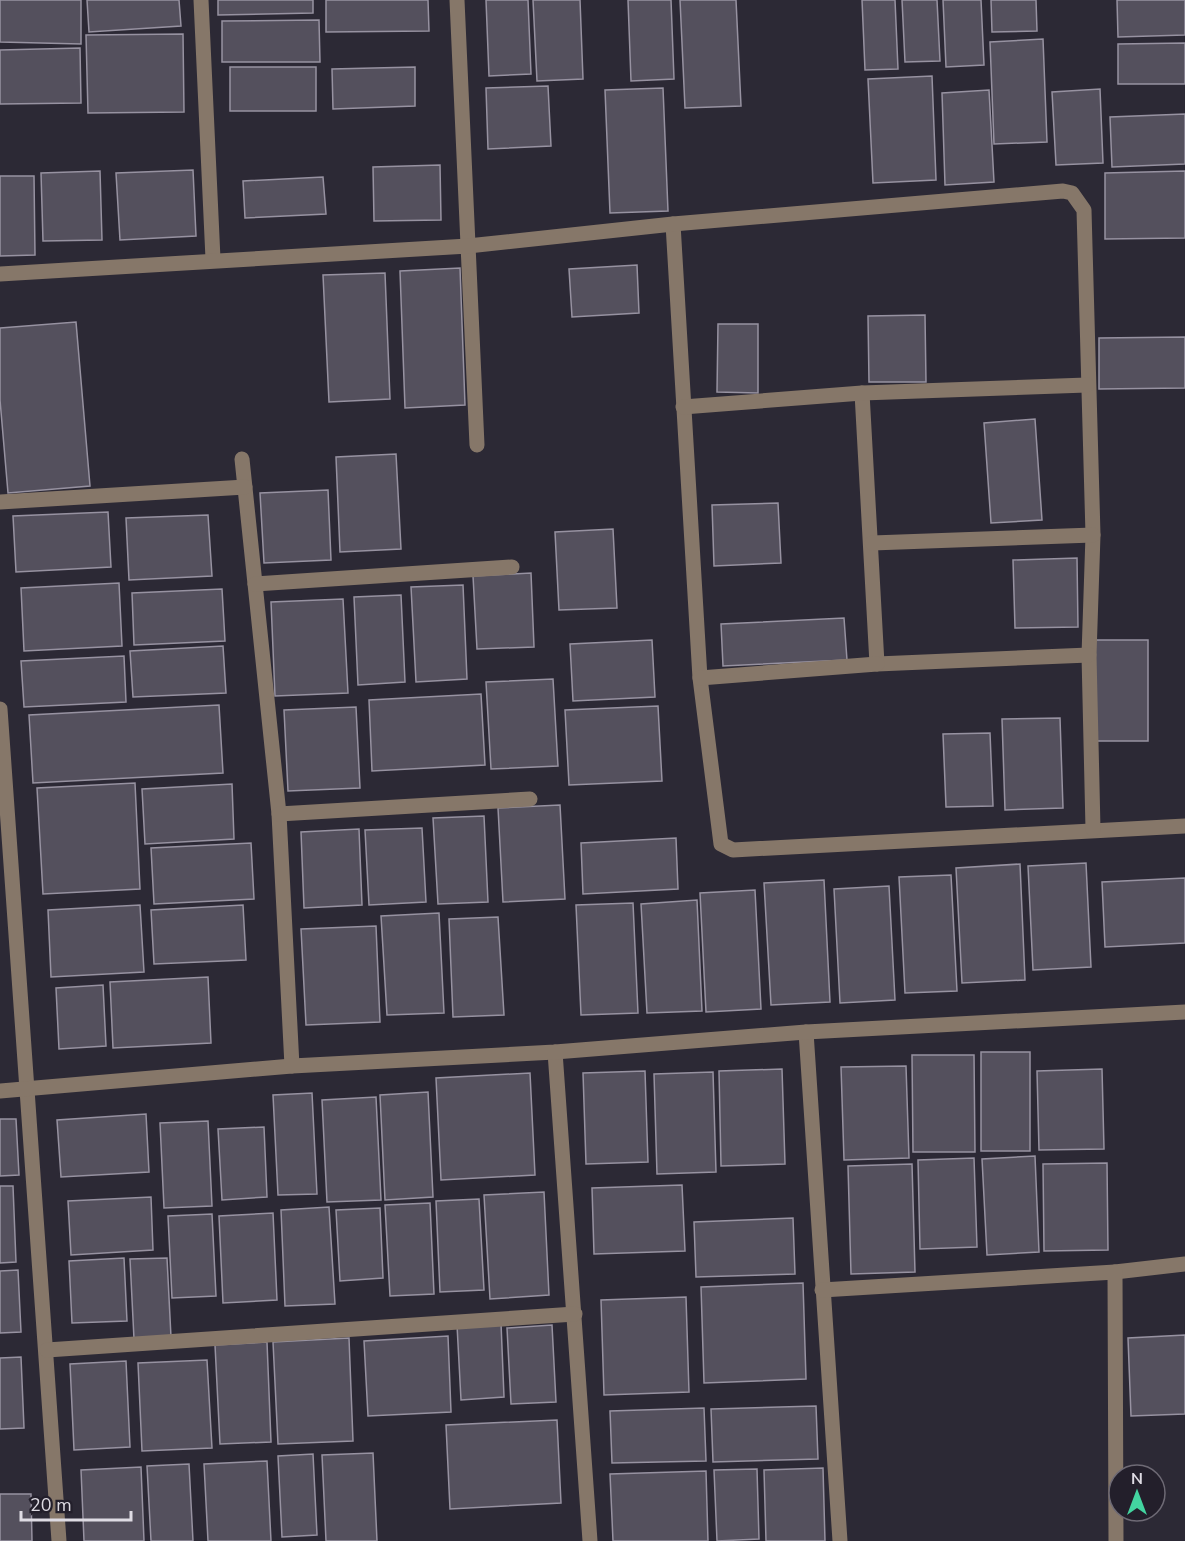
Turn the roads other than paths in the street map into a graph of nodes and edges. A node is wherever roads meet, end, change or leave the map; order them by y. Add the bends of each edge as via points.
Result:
1 (201, 0) edge
2 (458, 0) edge
3 (673, 224) junction
4 (468, 246) junction
5 (213, 259) junction
6 (0, 274) edge
7 (1087, 385) junction
8 (862, 393) junction
9 (683, 407) junction
10 (477, 445) dead end
11 (242, 459) dead end
12 (245, 487) junction
13 (0, 502) edge
14 (1092, 535) junction
15 (872, 543) junction
16 (512, 567) dead end
17 (255, 584) junction
18 (1089, 655) junction
19 (877, 664) junction
20 (700, 678) junction
21 (0, 709) edge
22 (2, 736) edge
23 (530, 799) dead end
24 (279, 814) junction
25 (1185, 826) edge
26 (1093, 829) junction
27 (8, 911) edge
28 (1185, 1012) edge
29 (806, 1032) junction
30 (555, 1052) junction
31 (292, 1066) junction
32 (28, 1090) junction
33 (0, 1091) edge
34 (1185, 1264) edge
35 (1115, 1272) junction
36 (822, 1290) junction
37 (574, 1314) junction
38 (47, 1350) junction
39 (59, 1541) edge
40 (590, 1541) edge
41 (840, 1541) edge
42 (1116, 1541) edge

1 - 5 street
2 - 4 street
3 - 4 street
3 - 7 street via 1072,193 1084,210
3 - 9 street
4 - 5 street
4 - 10 street
5 - 6 street
7 - 8 street
7 - 14 street
8 - 9 street
8 - 15 street
9 - 20 street
11 - 12 street
12 - 13 street
12 - 17 street
14 - 15 street
14 - 18 street
15 - 19 street
16 - 17 street
17 - 24 street
18 - 19 street
18 - 26 street
19 - 20 street
20 - 26 street via 721,844 733,850
21 - 22 street
22 - 27 street
23 - 24 street
24 - 31 street
25 - 26 street
27 - 32 street
28 - 29 street
29 - 30 street
29 - 36 street
30 - 31 street
30 - 37 street
31 - 32 street
32 - 33 street
32 - 38 street
34 - 35 street
35 - 36 street
35 - 42 street
36 - 41 street
37 - 38 street
37 - 40 street
38 - 39 street

